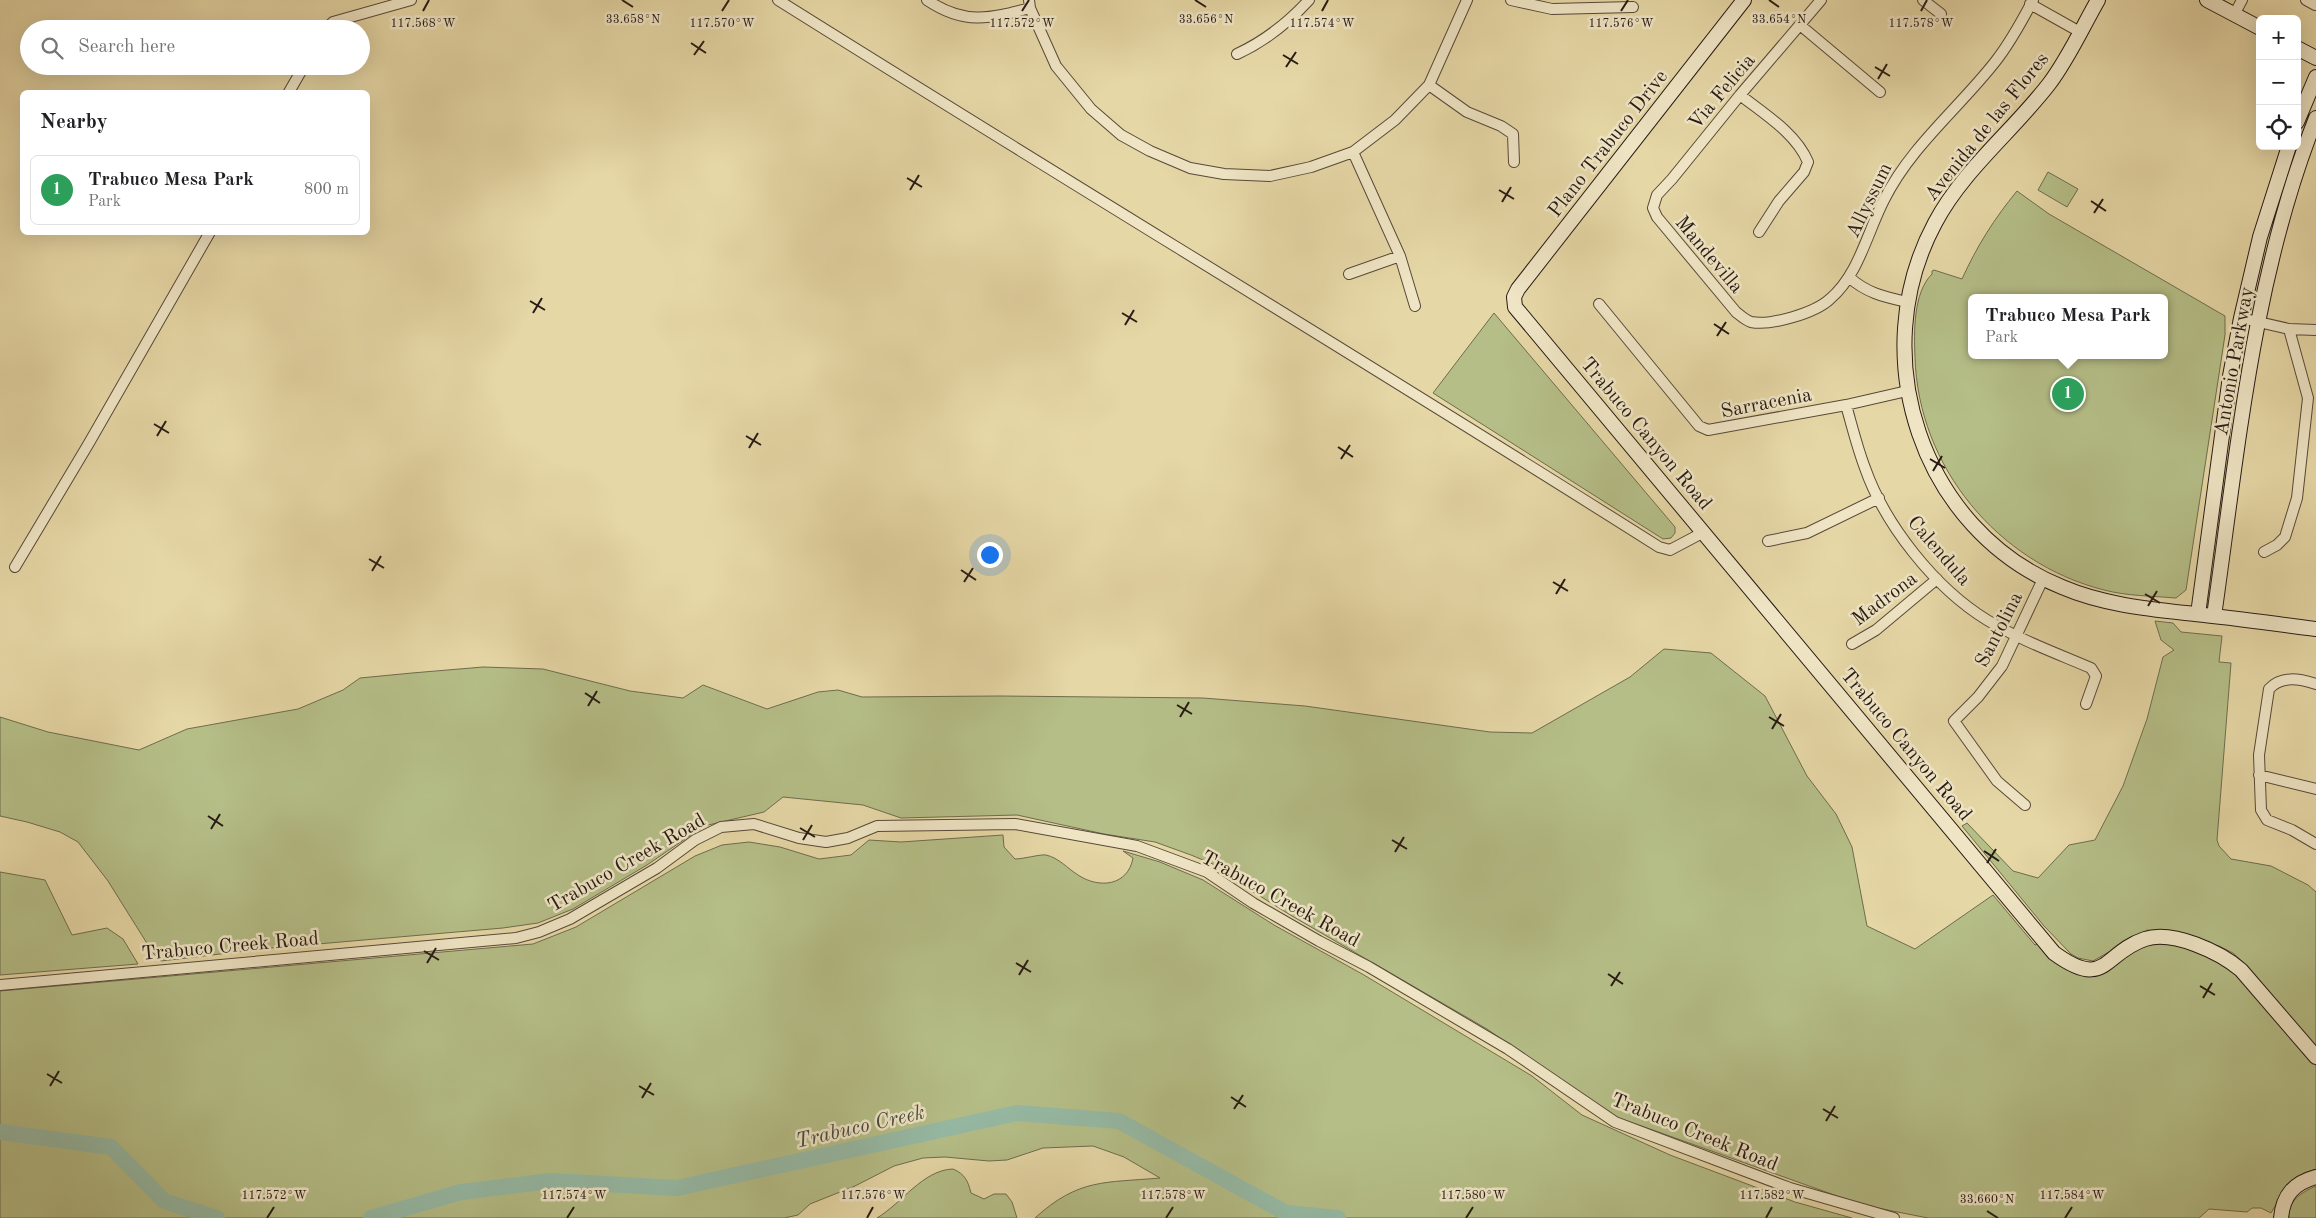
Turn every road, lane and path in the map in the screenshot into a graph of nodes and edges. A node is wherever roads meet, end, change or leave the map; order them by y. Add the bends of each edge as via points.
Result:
1 (411, 0) edge
2 (778, 0) edge
3 (927, 0) edge
4 (1309, 0) edge
5 (1467, 0) edge
6 (1511, 0) edge
7 (1744, 0) edge
8 (1821, 0) edge
9 (1923, 0) edge
10 (2098, 0) edge
11 (2207, 0) edge
12 (2242, 0) edge
13 (2306, 0) edge
14 (2032, 2) edge
15 (1030, 4) edge
16 (2315, 5) edge
17 (1633, 7) dead end
18 (1941, 14) dead end
19 (2234, 14) junction
20 (340, 20) edge
21 (1800, 25) junction
22 (2256, 26) edge
23 (2080, 32) junction
24 (2301, 50) edge
25 (1237, 54) dead end
26 (2316, 58) edge
27 (299, 75) edge
28 (2316, 76) edge
29 (1429, 86) junction
30 (290, 90) edge
31 (1880, 92) dead end
32 (1740, 95) junction
33 (2301, 112) edge
34 (2316, 118) edge
35 (2288, 150) edge
36 (1353, 152) junction
37 (1514, 162) dead end
38 (1653, 208) joint
39 (1759, 232) dead end
40 (208, 235) edge
41 (1400, 256) junction
42 (1349, 274) dead end
43 (1849, 277) junction
44 (1907, 302) junction
45 (1599, 304) dead end
46 (1415, 306) dead end
47 (1519, 313) joint
48 (2241, 318) junction
49 (1744, 319) joint
50 (2257, 322) junction
51 (2289, 328) junction
52 (2316, 330) edge
53 (1907, 391) junction
54 (1846, 406) junction
55 (1879, 498) junction
56 (1704, 532) junction
57 (1768, 542) dead end
58 (2264, 552) dead end
59 (15, 567) dead end
60 (2043, 579) junction
61 (1938, 580) junction
62 (2198, 614) junction
63 (2214, 616) junction
64 (2316, 628) edge
65 (2016, 635) junction
66 (1852, 644) dead end
67 (2316, 684) edge
68 (2086, 704) dead end
69 (2260, 774) junction
70 (2316, 789) edge
71 (2025, 805) dead end
72 (2316, 844) edge
73 (0, 984) edge
74 (2316, 1057) edge
75 (2316, 1177) edge
76 (1894, 1218) edge
77 (2281, 1218) edge

1 - 20 street
2 - 56 street via 1659,547 1670,550
3 - 15 street via 942,10 992,18
4 - 25 street via 1291,20 1259,44
5 - 29 street
6 - 17 street via 1552,9
7 - 47 main road, Plano Trabuco Drive via 1518,290 1514,303
8 - 21 street, Via Felicia
9 - 18 street
10 - 23 main road, Avenida de las Flores
11 - 19 main road
12 - 19 street
13 - 16 street
14 - 23 street
14 - 43 street, Allyssum via 1996,61 1902,169 1883,202
15 - 36 street via 1056,66 1091,109 1121,135 1150,152 1190,168 1224,174 1270,176
19 - 22 main road
21 - 31 street
21 - 32 street, Via Felicia
23 - 44 main road, Avenida de las Flores via 2048,84 1950,197 1923,249
24 - 26 main road
27 - 30 street
28 - 33 main road
29 - 36 street via 1394,120
29 - 37 street via 1467,112 1513,134
32 - 38 street, Via Felicia via 1657,195
32 - 39 street via 1803,150 1808,162
34 - 50 main road, Antonio Parkway via 2288,198
35 - 48 main road, Antonio Parkway via 2260,237
36 - 41 street
38 - 49 street, Mandevilla via 1657,217
40 - 59 street
41 - 42 street
41 - 46 street
43 - 44 street via 1859,287 1875,294
43 - 49 street, Allyssum via 1829,300 1816,308 1778,320 1752,322
44 - 53 main road, Avenida de las Flores via 1904,347
45 - 54 street, Sarracenia via 1704,429
47 - 56 main road, Trabuco Canyon Road
48 - 50 street
48 - 62 main road, Antonio Parkway via 2230,376
50 - 51 street
50 - 63 main road, Antonio Parkway
51 - 52 street
51 - 58 street via 2308,398 2297,498 2286,537
53 - 54 street, Sarracenia
53 - 60 main road, Avenida de las Flores via 1913,419 1924,446 1951,496 1986,538 2013,561
54 - 55 street, Calendula via 1865,469
55 - 57 street via 1807,533
55 - 61 street, Calendula via 1912,550
56 - 74 main road, Trabuco Canyon Road via 2054,953 2072,966 2091,969 2104,966 2133,945 2151,938 2166,938 2213,951 2241,970
60 - 62 main road, Avenida de las Flores via 2108,602
60 - 65 street, Santolina
61 - 65 street, Calendula via 1986,619
61 - 66 street, Madrona via 1876,630
62 - 63 main road, Avenida de las Flores
63 - 64 main road, Avenida de las Flores
65 - 68 street, Calendula via 2091,668 2096,676
65 - 71 street, Santolina via 2002,666 1954,721 1998,781
67 - 69 street via 2298,679 2274,684 2269,689 2259,755
69 - 70 street
69 - 72 street via 2263,816
73 - 76 street, Trabuco Creek Road via 516,938 570,918 721,827 754,824 826,842 848,838 878,826 1015,824 1137,846 1206,872 1261,908 1508,1049 1615,1122 1790,1188
75 - 77 main road via 2291,1189 2285,1197

